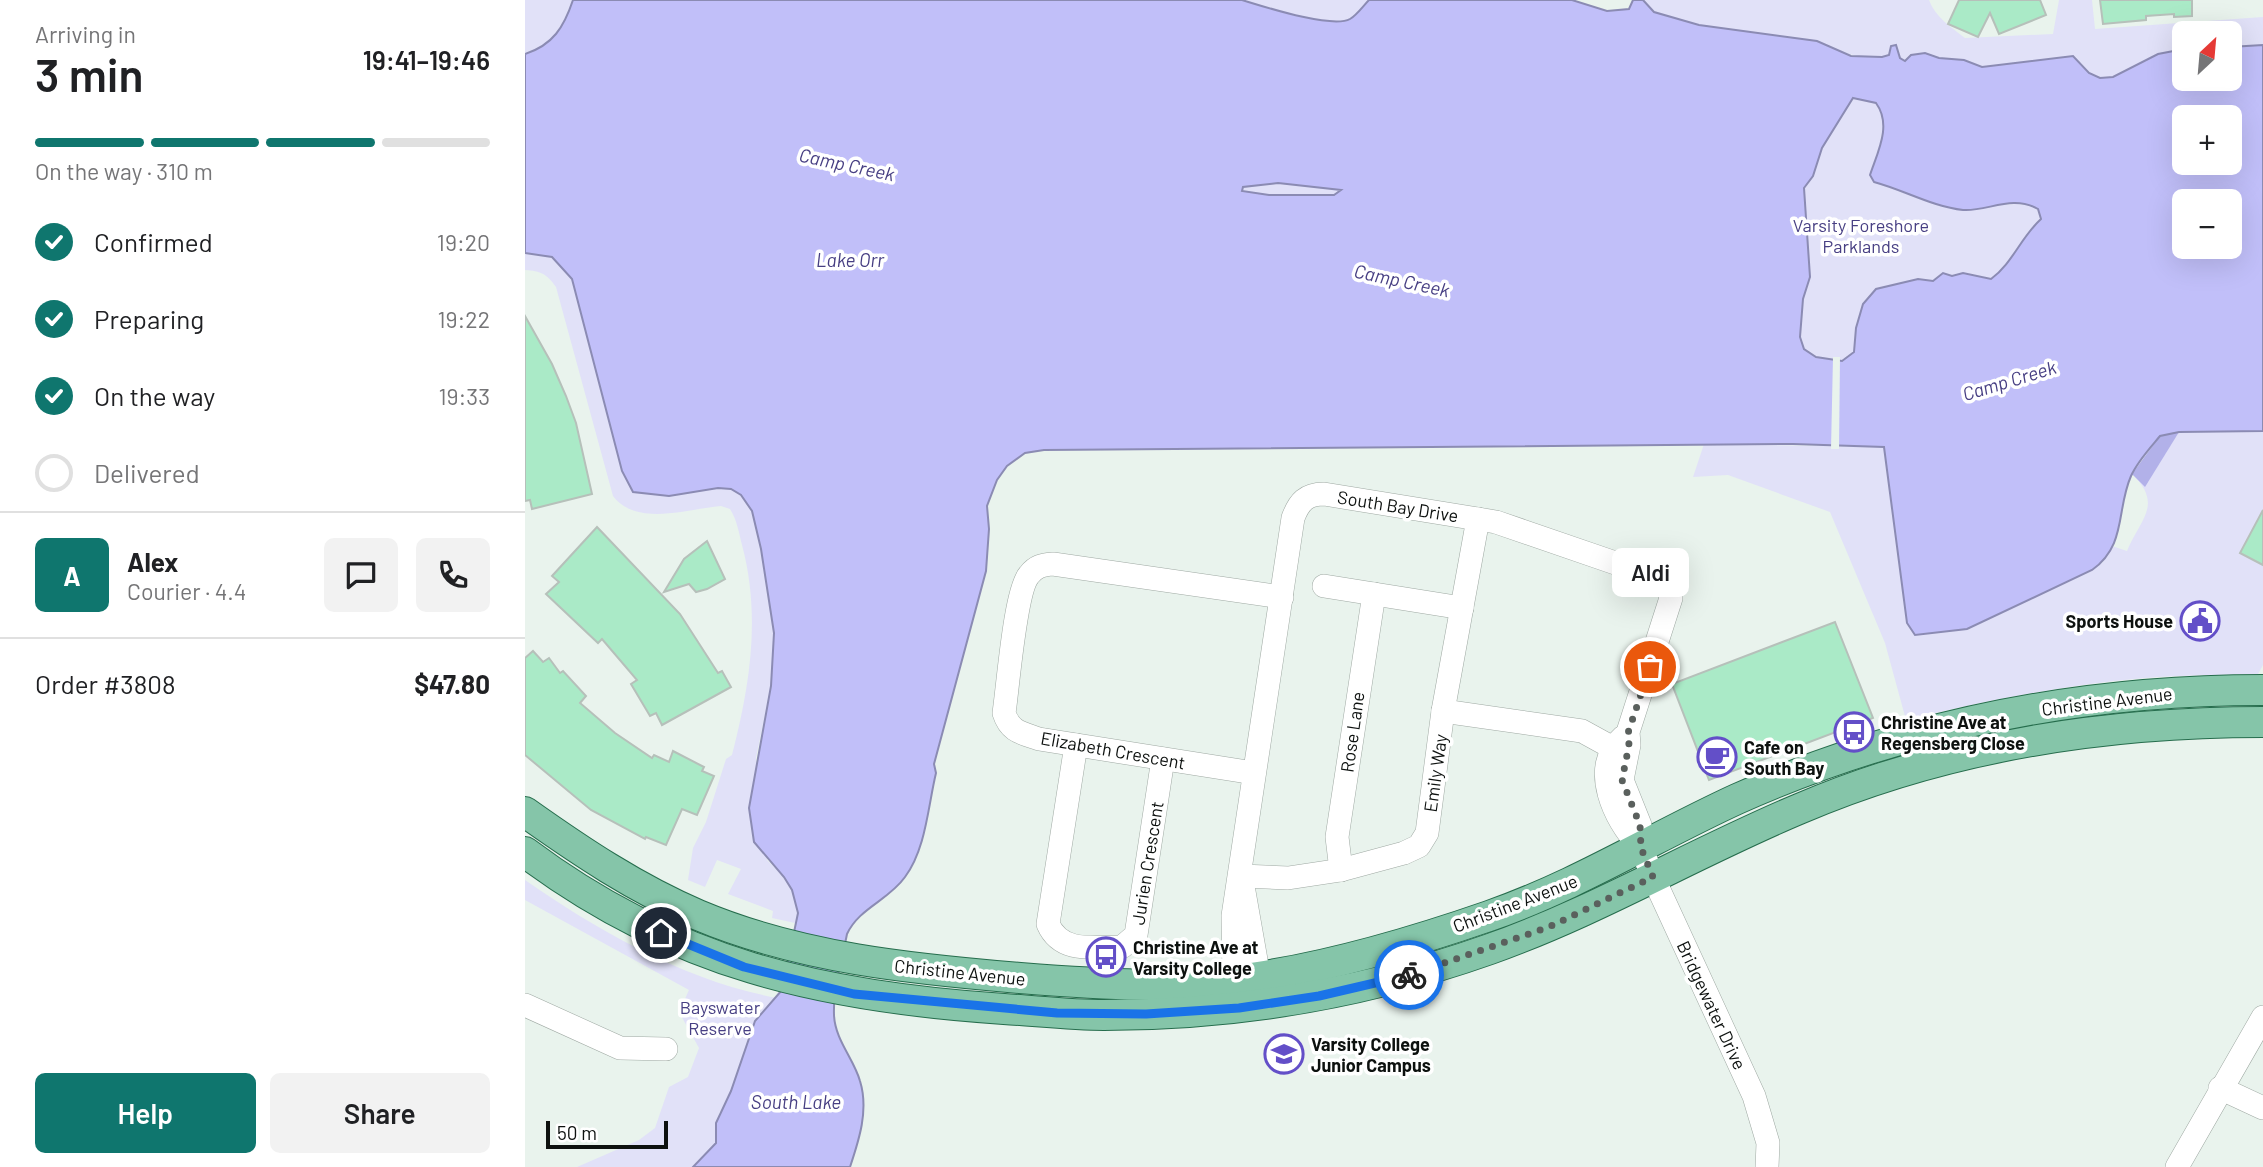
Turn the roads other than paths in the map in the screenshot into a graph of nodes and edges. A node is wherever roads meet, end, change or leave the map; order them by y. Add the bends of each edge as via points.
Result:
1 (1478, 519) junction
2 (1324, 586) dead end
3 (1374, 594) junction
4 (1282, 597) junction
5 (1462, 608) junction
6 (2263, 690) edge
7 (1443, 711) junction
8 (2263, 722) edge
9 (1620, 740) junction
10 (1076, 745) junction
11 (1163, 759) junction
12 (1255, 773) junction
13 (525, 812) edge
14 (1641, 848) junction
15 (525, 852) edge
16 (1342, 870) junction
17 (1241, 876) junction
18 (1653, 877) junction
19 (1248, 993) junction
20 (525, 1005) edge
21 (2263, 1017) edge
22 (666, 1049) dead end
23 (2220, 1088) junction
24 (2263, 1108) edge
25 (1767, 1167) edge
26 (2177, 1167) edge

1 - 4 street, South Bay Drive via 1314,494 1301,502 1293,518
1 - 5 street, Emily Way
1 - 9 street, South Bay Drive via 1667,584 1671,598 1667,617
2 - 3 street
3 - 5 street
3 - 16 street, Rose Lane via 1337,837
4 - 10 street, Elizabeth Crescent via 1039,565 1027,577 1020,604 1004,713 1014,731
4 - 12 street, South Bay Drive
5 - 7 street, Emily Way
6 - 14 main road, Christine Avenue via 2119,697 1944,727 1846,756 1752,793
7 - 9 street
7 - 16 street, Emily Way via 1427,833 1419,846
8 - 18 main road, Christine Avenue via 2101,730 1951,758 1867,782 1803,807
9 - 14 street, South Bay Drive via 1629,745 1622,780 1640,825
10 - 11 street, Elizabeth Crescent
10 - 11 street, Jurien Crescent via 1048,924 1062,943 1075,947 1122,947 1136,935
11 - 12 street, Elizabeth Crescent
12 - 17 street, South Bay Drive
13 - 19 main road, Christine Avenue via 652,893 698,915 775,940 900,967
14 - 18 street, Bridgewater Drive
14 - 19 main road, Christine Avenue via 1490,916
15 - 19 main road, Christine Avenue via 613,910 705,952 767,974 854,994 1090,1015 1175,1014
16 - 17 street, Emily Way via 1288,878
17 - 19 street, South Bay Drive via 1233,916
18 - 19 main road, Christine Avenue via 1549,927 1404,977
18 - 25 street, Bridgewater Drive via 1754,1096 1768,1143
20 - 22 street via 619,1048
21 - 23 street
23 - 24 street
23 - 26 street

